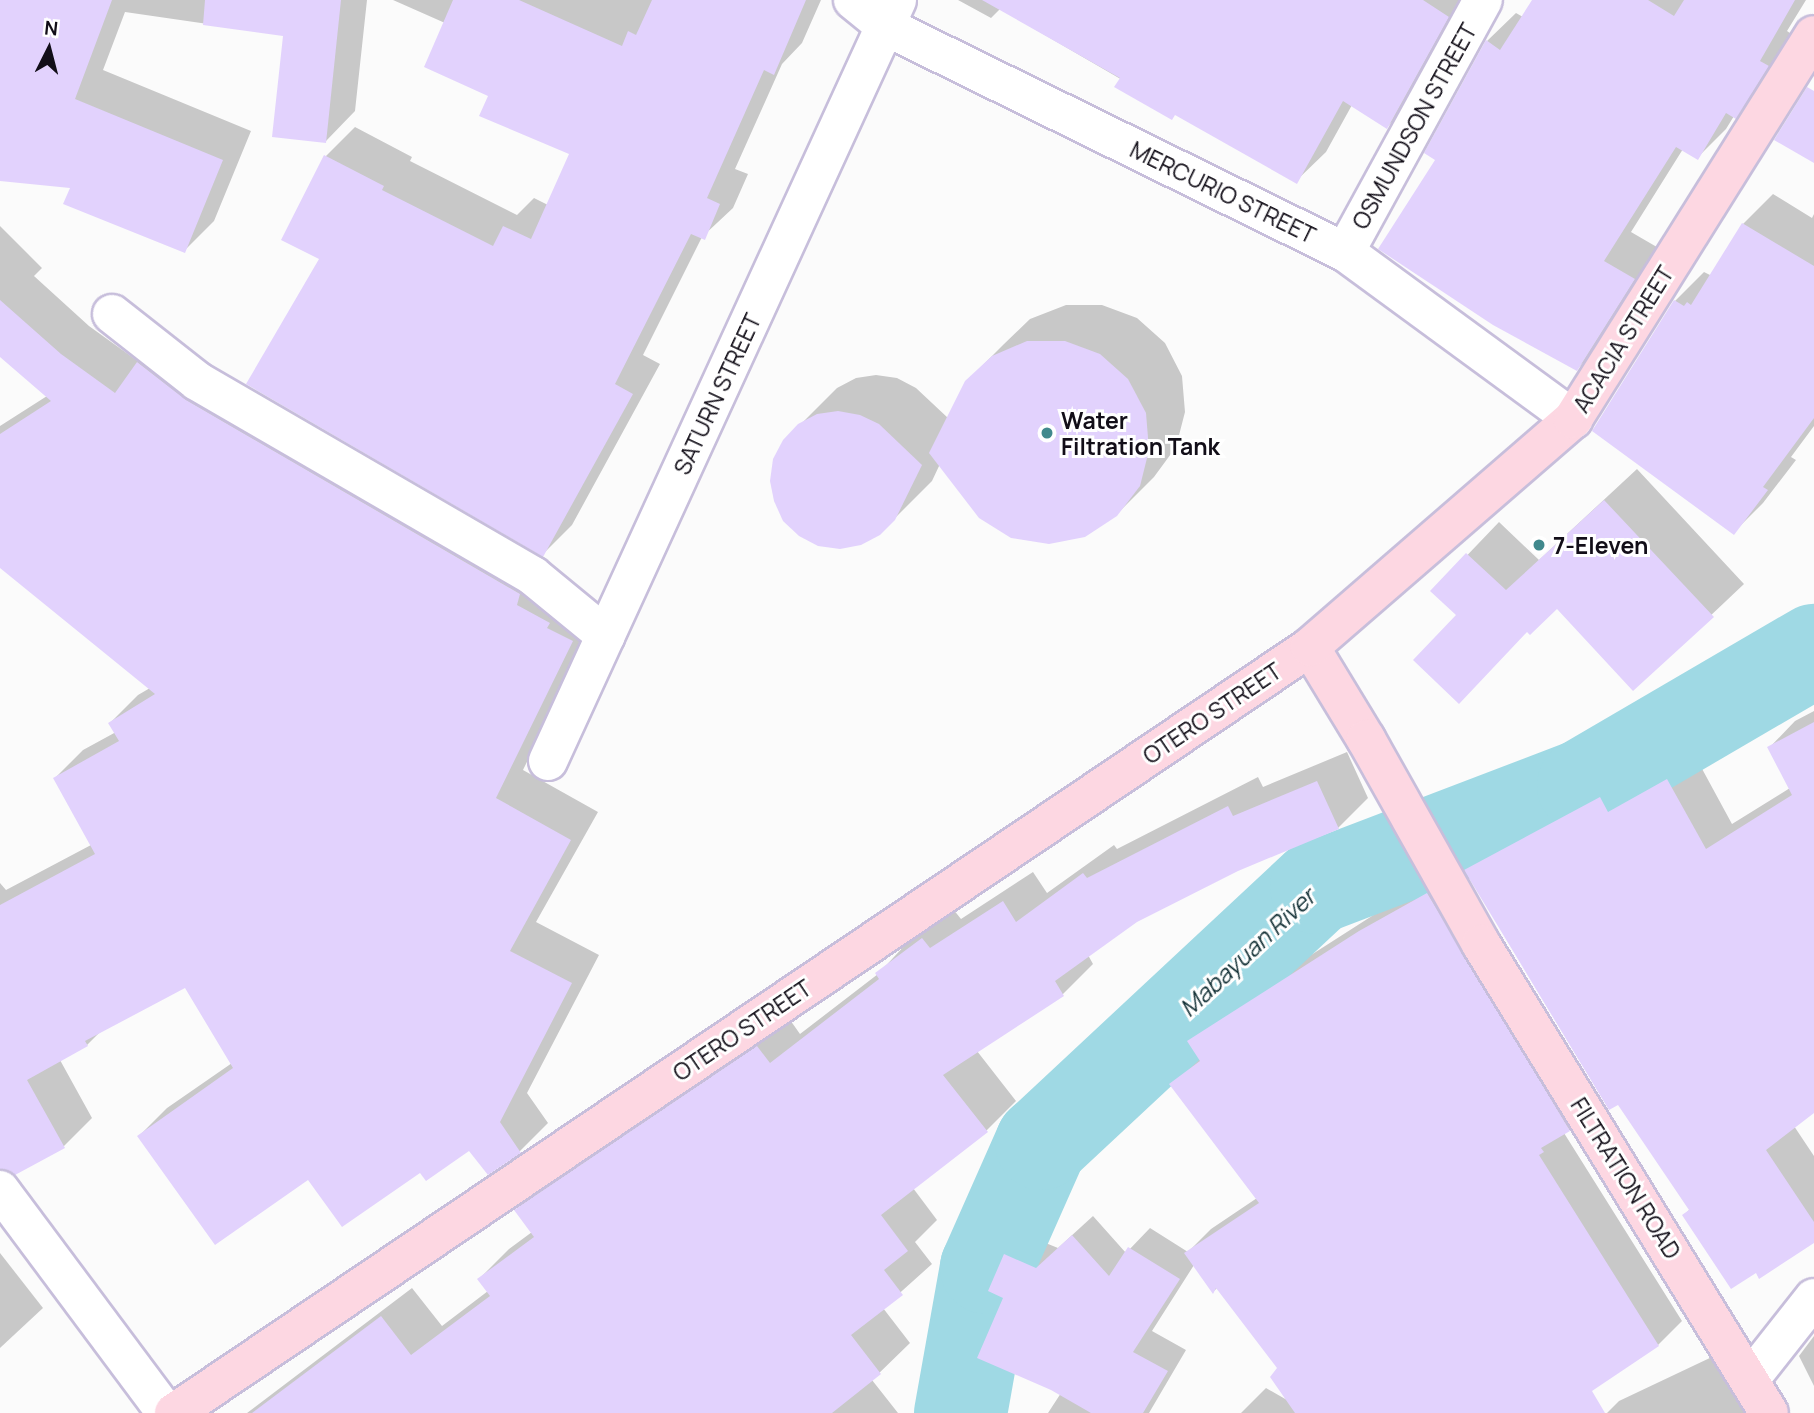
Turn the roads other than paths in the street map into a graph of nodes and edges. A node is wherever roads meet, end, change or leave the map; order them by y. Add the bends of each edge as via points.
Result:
1 (853, 0) edge
2 (1483, 0) edge
3 (891, 13) edge
4 (1814, 35) edge
5 (1345, 252) junction
6 (113, 314) dead end
7 (1573, 419) junction
8 (606, 636) junction
9 (1310, 647) junction
10 (548, 761) dead end
11 (0, 1189) edge
12 (1814, 1298) edge
13 (1750, 1379) junction
14 (166, 1413) edge
15 (174, 1413) edge
16 (1769, 1413) edge

1 - 3 street, MERCURIO STREET
2 - 5 street, OSMUNDSON STREET
3 - 5 street, MERCURIO STREET
3 - 8 street, SATURN STREET
4 - 7 main road, ACACIA STREET
5 - 7 street, MERCURIO STREET
6 - 8 street via 197,381 533,576
7 - 9 main road, ACACIA STREET
8 - 10 street, SATURN STREET
9 - 13 main road, FILTRATION ROAD via 1481,944
9 - 15 main road, OTERO STREET
11 - 14 street
12 - 13 street
13 - 16 main road, FILTRATION ROAD

